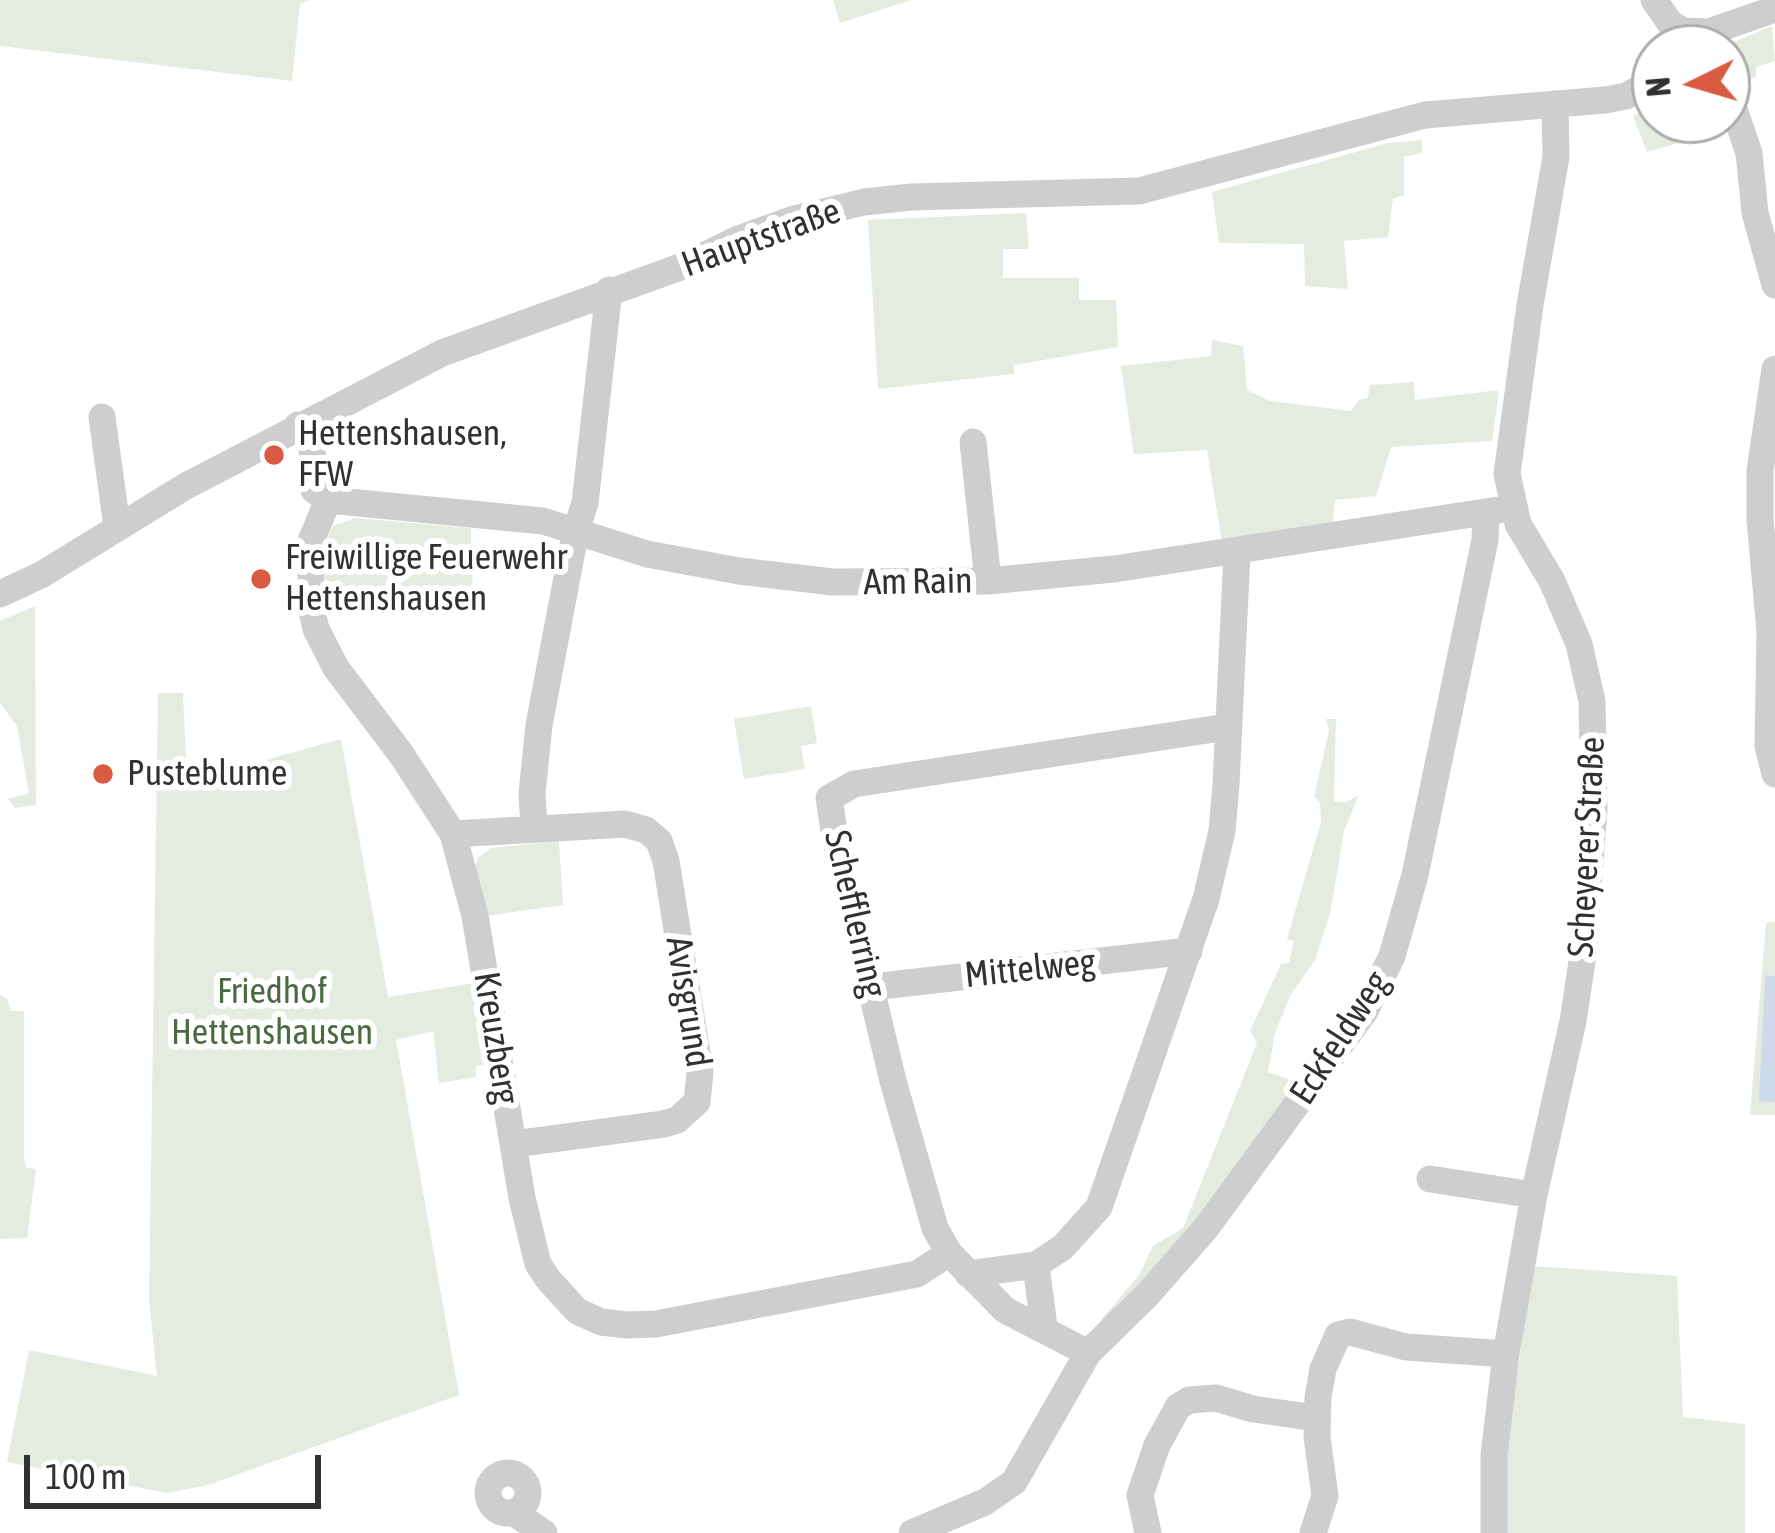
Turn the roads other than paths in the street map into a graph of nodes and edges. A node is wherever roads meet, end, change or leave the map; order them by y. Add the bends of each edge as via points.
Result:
1 (1775, 9) edge
2 (1732, 24) edge
3 (1631, 93) edge
4 (1555, 104) junction
5 (1746, 144) edge
6 (1775, 285) edge
7 (609, 290) junction
8 (1775, 369) edge
9 (102, 417) dead end
10 (298, 425) junction
11 (973, 442) dead end
12 (328, 500) junction
13 (1498, 510) junction
14 (117, 527) junction
15 (576, 530) junction
16 (1237, 553) junction
17 (988, 581) junction
18 (0, 593) edge
19 (1227, 727) junction
20 (1775, 774) edge
21 (534, 828) junction
22 (452, 834) junction
23 (1189, 951) junction
24 (872, 987) junction
25 (514, 1144) junction
26 (1430, 1179) dead end
27 (1534, 1195) junction
28 (958, 1264) junction
29 (1036, 1265) junction
30 (1044, 1327) junction
31 (1088, 1353) junction
32 (1506, 1354) junction
33 (1316, 1418) junction
34 (514, 1513) dead end
35 (923, 1531) edge
36 (544, 1533) edge
37 (1148, 1533) edge
38 (1313, 1533) edge
39 (1494, 1533) edge

1 - 2 street
3 - 4 street, Hauptstraße
4 - 7 street, Hauptstraße via 1425,115 1139,190 864,202 758,231
4 - 13 street, Scheyerer Straße via 1556,157
5 - 6 street
7 - 10 street, Hauptstraße via 442,353
7 - 15 street via 586,503
8 - 20 street via 1760,472
9 - 14 street
10 - 12 street via 312,446 314,490
10 - 14 street, Hauptstraße
11 - 17 street
12 - 15 street, Am Rain
12 - 22 street, Kreuzberg via 311,541 316,629
13 - 16 street, Am Rain
13 - 27 street, Scheyerer Straße via 1552,581 1579,644 1596,756 1583,955
13 - 31 street, Eckfeldweg via 1383,979 1206,1228
14 - 18 street, Hauptstraße
15 - 17 street, Am Rain via 647,554 785,578
15 - 21 street via 539,725
16 - 17 street, Am Rain
16 - 19 street
19 - 23 street via 1222,831
19 - 24 street, Schefflerring via 854,784 829,798
21 - 22 street, Avisgrund
21 - 25 street, Avisgrund via 625,824 658,842 702,1088 690,1111 664,1124
22 - 25 street, Kreuzberg via 475,916
23 - 24 street, Mittelweg
23 - 29 street via 1100,1207
24 - 28 street, Schefflerring via 919,1184
25 - 28 street, Kreuzberg via 538,1264 577,1311 601,1322 656,1324
26 - 27 street
27 - 32 street, Scheyerer Straße
28 - 29 street
28 - 30 street, Schefflerring via 1005,1310
29 - 30 street
30 - 31 street, Schefflerring
31 - 35 street, Eckfeldweg via 1014,1482
32 - 33 street via 1340,1333 1323,1369
32 - 39 street, Scheyerer Straße
33 - 37 street via 1216,1398 1178,1407 1140,1495
33 - 38 street via 1324,1496
34 - 36 street

